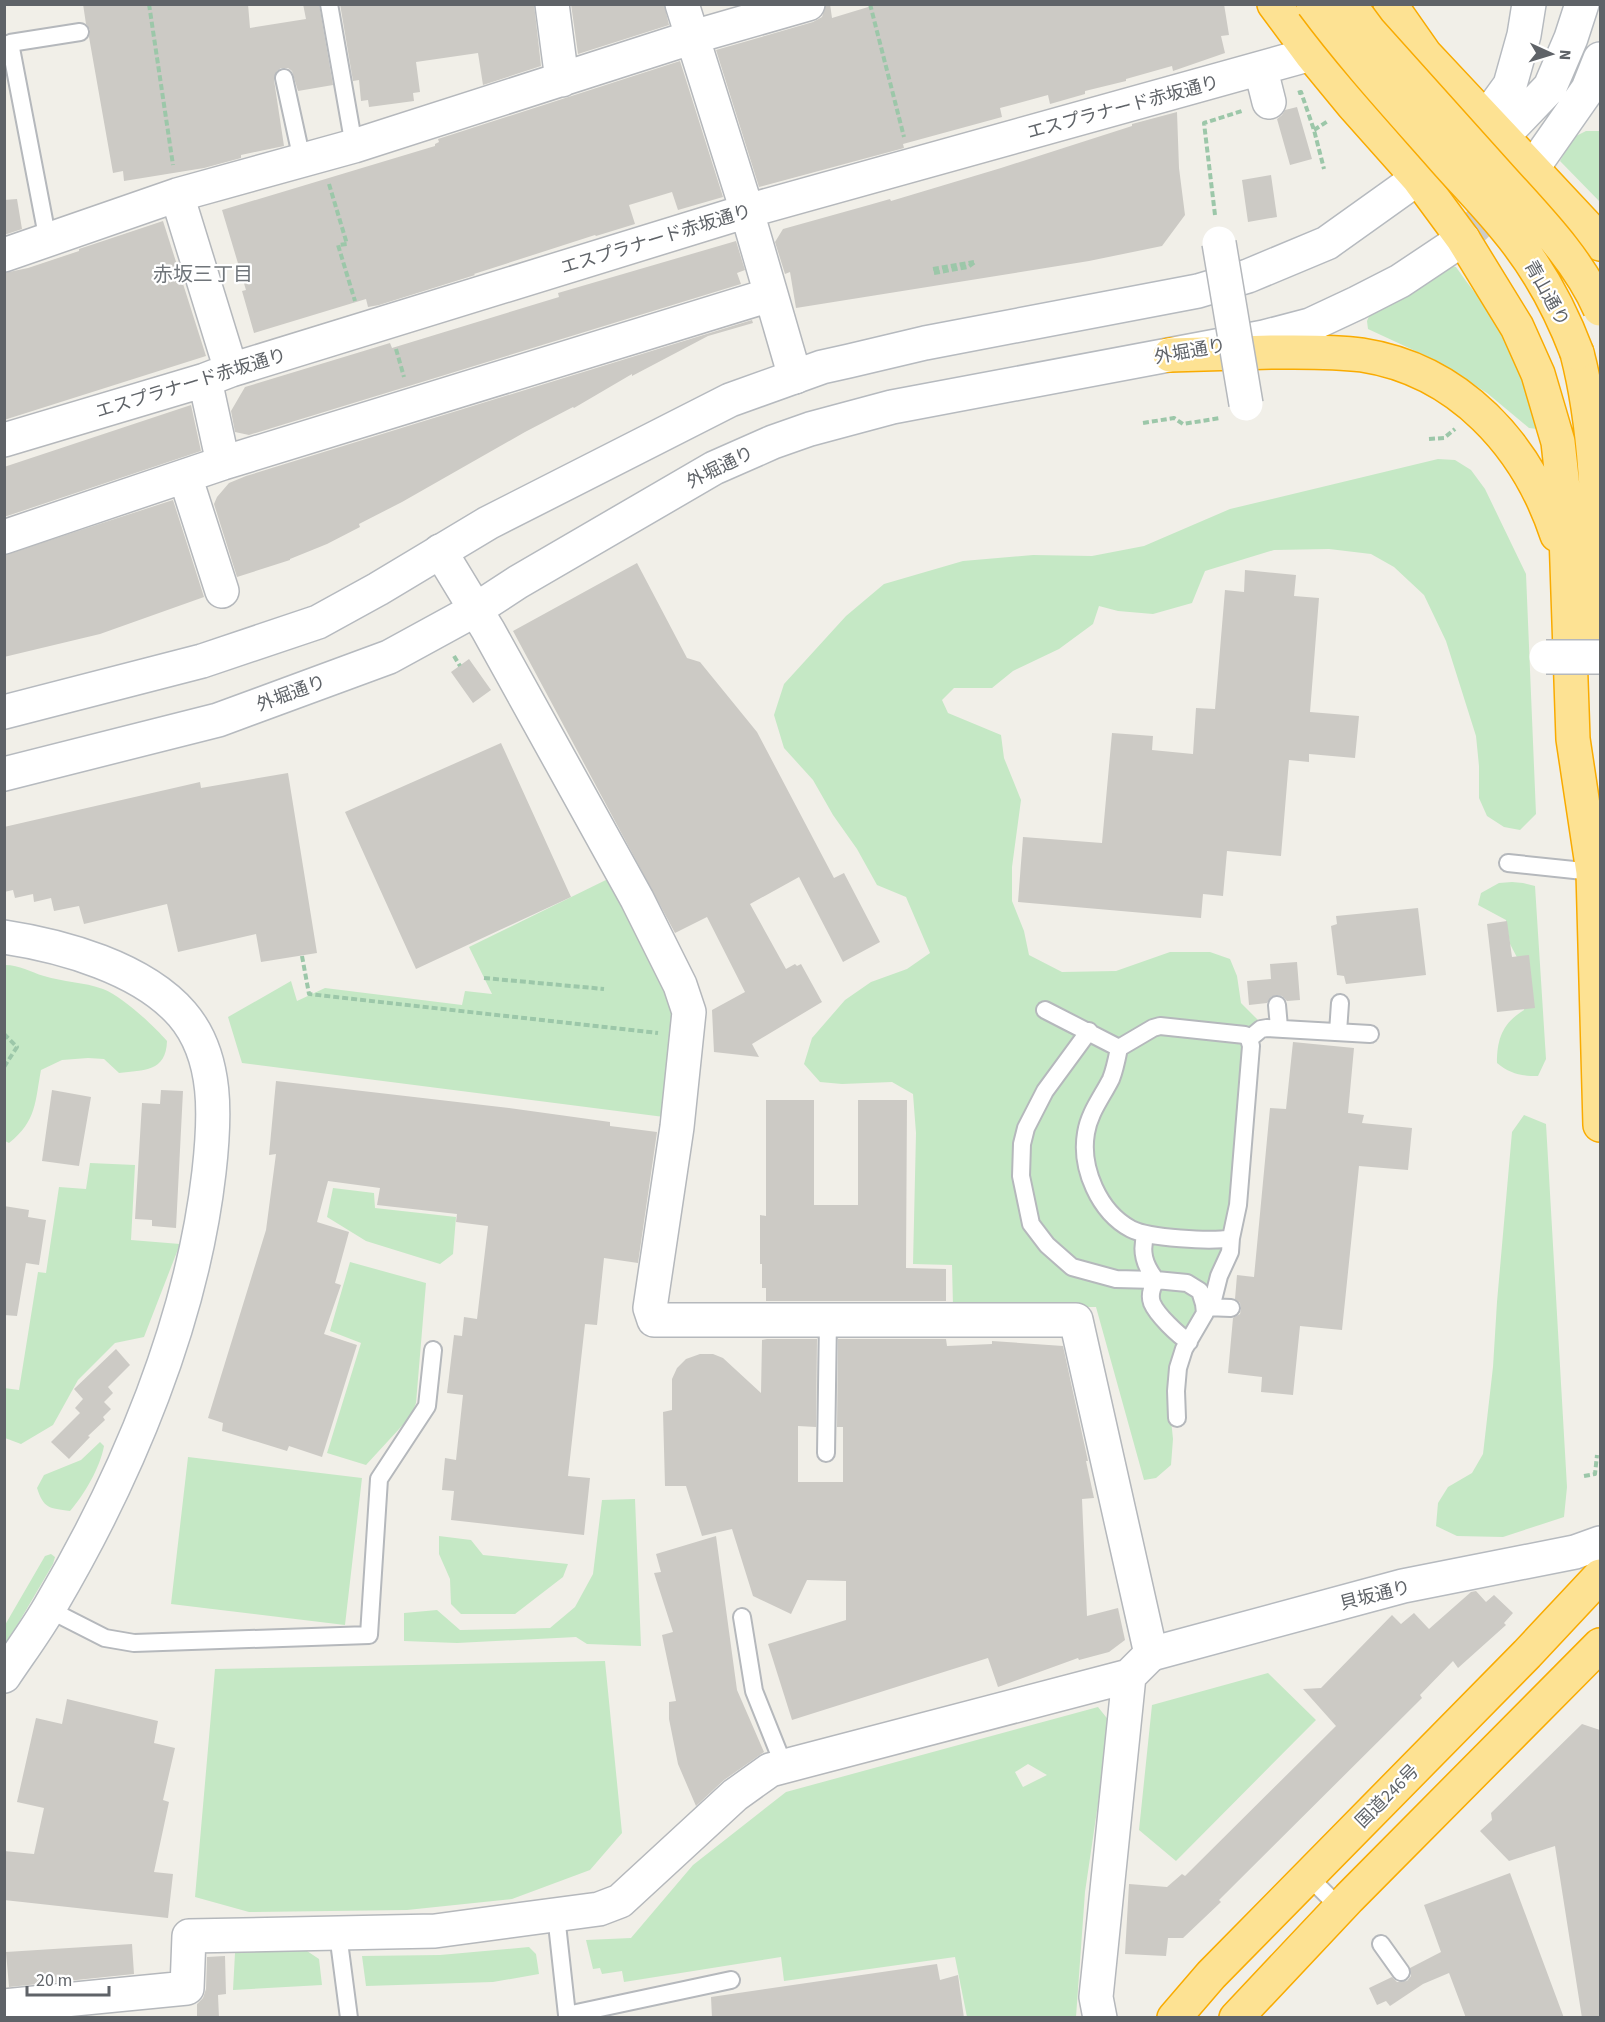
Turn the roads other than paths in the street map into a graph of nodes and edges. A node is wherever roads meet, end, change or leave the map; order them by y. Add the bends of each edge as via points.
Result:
1 (330, 4) edge
2 (552, 4) edge
3 (682, 4) edge
4 (808, 4) edge
5 (1274, 4) edge
6 (1313, 4) edge
7 (1349, 4) edge
8 (1390, 4) edge
9 (1529, 4) edge
10 (1572, 19) edge
11 (80, 32) dead end
12 (693, 37) junction
13 (1311, 54) junction
14 (1600, 59) edge
15 (284, 78) dead end
16 (562, 81) junction
17 (1510, 86) junction
18 (1550, 87) junction
19 (1594, 90) edge
20 (1494, 127) junction
21 (354, 146) junction
22 (311, 158) junction
23 (1532, 170) junction
24 (1418, 178) junction
25 (177, 195) junction
26 (747, 211) junction
27 (1462, 239) junction
28 (43, 243) junction
29 (1219, 243) dead end
30 (1600, 244) edge
31 (4, 255) edge
32 (770, 295) junction
33 (1600, 309) edge
34 (1170, 355) junction
35 (218, 375) junction
36 (795, 377) junction
37 (1236, 411) road end
38 (4, 440) edge
39 (223, 463) junction
40 (185, 476) junction
41 (4, 537) edge
42 (440, 551) junction
43 (1569, 568) junction
44 (222, 591) dead end
45 (475, 610) junction
46 (1600, 656) edge
47 (1546, 657) dead end
48 (4, 711) edge
49 (1600, 773) edge
50 (4, 774) edge
51 (1508, 863) dead end
52 (1593, 872) junction
53 (4, 937) edge
54 (1340, 1003) dead end
55 (1277, 1005) dead end
56 (1045, 1010) dead end
57 (1279, 1027) junction
58 (1089, 1031) junction
59 (1338, 1032) junction
60 (1370, 1034) dead end
61 (1249, 1039) junction
62 (1119, 1048) junction
63 (1600, 1125) edge
64 (1146, 1233) junction
65 (1231, 1238) junction
66 (1156, 1280) junction
67 (1208, 1307) junction
68 (1231, 1308) dead end
69 (828, 1320) junction
70 (1189, 1342) junction
71 (433, 1350) dead end
72 (1177, 1418) dead end
73 (826, 1453) dead end
74 (1600, 1543) edge
75 (1600, 1576) edge
76 (48, 1609) junction
77 (742, 1617) dead end
78 (1600, 1645) edge
79 (1140, 1665) junction
80 (4, 1676) edge
81 (784, 1766) junction
82 (1308, 1876) junction
83 (1340, 1908) junction
84 (556, 1915) junction
85 (338, 1934) junction
86 (1381, 1944) dead end
87 (1401, 1972) dead end
88 (731, 1980) dead end
89 (4, 2006) edge
90 (561, 2016) edge
91 (349, 2018) edge
92 (1100, 2018) edge
93 (1174, 2018) edge
94 (1236, 2018) edge

1 - 21 lane
2 - 16 street
3 - 12 street
4 - 12 street
5 - 13 highway
6 - 46 highway, 青山通り, bridge via 1346,48 1508,231 1534,266 1566,325 1577,352 1592,429
7 - 33 highway, 青山通り, bridge via 1551,236 1585,279
8 - 20 highway via 1425,54
9 - 17 street
10 - 18 street
11 - 28 lane via 10,43
12 - 16 street
12 - 26 street
13 - 24 highway
13 - 26 street, エスプラナード赤坂通り
14 - 19 street
15 - 22 lane
16 - 21 street
17 - 18 street
17 - 20 street
18 - 19 street
18 - 20 street
19 - 23 street
20 - 23 highway
21 - 22 street
22 - 25 street
23 - 30 highway
24 - 27 highway
24 - 36 street via 1326,243 1248,276 1198,291 925,343
25 - 28 street
25 - 35 street
26 - 32 street
26 - 35 street, エスプラナード赤坂通り
27 - 34 street, 外堀通り via 1400,281 1310,325
27 - 43 highway via 1517,327 1538,374 1558,442
28 - 31 street
29 - 37 street, bridge
32 - 36 street
32 - 39 street
34 - 43 highway via 1335,352 1399,364 1438,381 1471,404 1505,437 1533,476
34 - 45 street, 外堀通り via 892,407 773,442 714,468
35 - 38 street, エスプラナード赤坂通り
35 - 39 street
36 - 42 street via 730,400
39 - 40 street
40 - 41 street
40 - 44 street
42 - 45 street
42 - 48 street via 318,622 202,661
43 - 52 highway via 1573,739
45 - 50 street, 外堀通り via 389,657 218,720
45 - 69 street via 637,899 680,985 689,1012 677,1127 650,1308 654,1320
46 - 47 street, bridge
49 - 52 highway
51 - 52 lane
52 - 63 highway
53 - 76 street via 71,951 135,977 161,995 183,1015 201,1047 210,1071 213,1112 207,1192 180,1315 120,1473
54 - 59 lane
55 - 57 lane
56 - 58 lane
57 - 59 lane
57 - 61 lane via 1261,1029
58 - 62 lane
58 - 66 lane via 1045,1091 1026,1128 1021,1176 1031,1224 1072,1267 1116,1279
59 - 60 lane
61 - 62 lane via 1245,1035 1160,1026
61 - 65 lane via 1238,1205
62 - 64 lane via 1111,1078 1090,1116 1086,1155 1089,1174 1106,1206 1131,1229
64 - 65 lane via 1196,1239
64 - 66 lane via 1143,1257
65 - 67 lane via 1230,1252
66 - 67 lane via 1187,1283 1200,1291
66 - 70 lane via 1151,1291 1152,1303 1177,1335
67 - 68 lane
67 - 70 lane
69 - 73 lane
69 - 79 street via 1076,1320
70 - 72 lane via 1178,1368
71 - 76 lane via 427,1406 379,1479 369,1635 134,1643 105,1638
74 - 79 street, 貝坂通り via 1575,1552 1403,1586
75 - 82 highway, 国道246号
76 - 80 street
77 - 81 lane via 754,1690
78 - 83 highway
79 - 81 street, 貝坂通り
79 - 92 street via 1096,1997
81 - 84 street, 貝坂通り via 770,1770 735,1795 620,1901 600,1909
82 - 83 lane
82 - 93 highway, 国道246号
83 - 94 highway
84 - 85 street, 貝坂通り via 435,1931
84 - 90 lane
85 - 89 street, 貝坂通り via 189,1936 187,1988
85 - 91 lane
86 - 87 lane
88 - 90 lane

